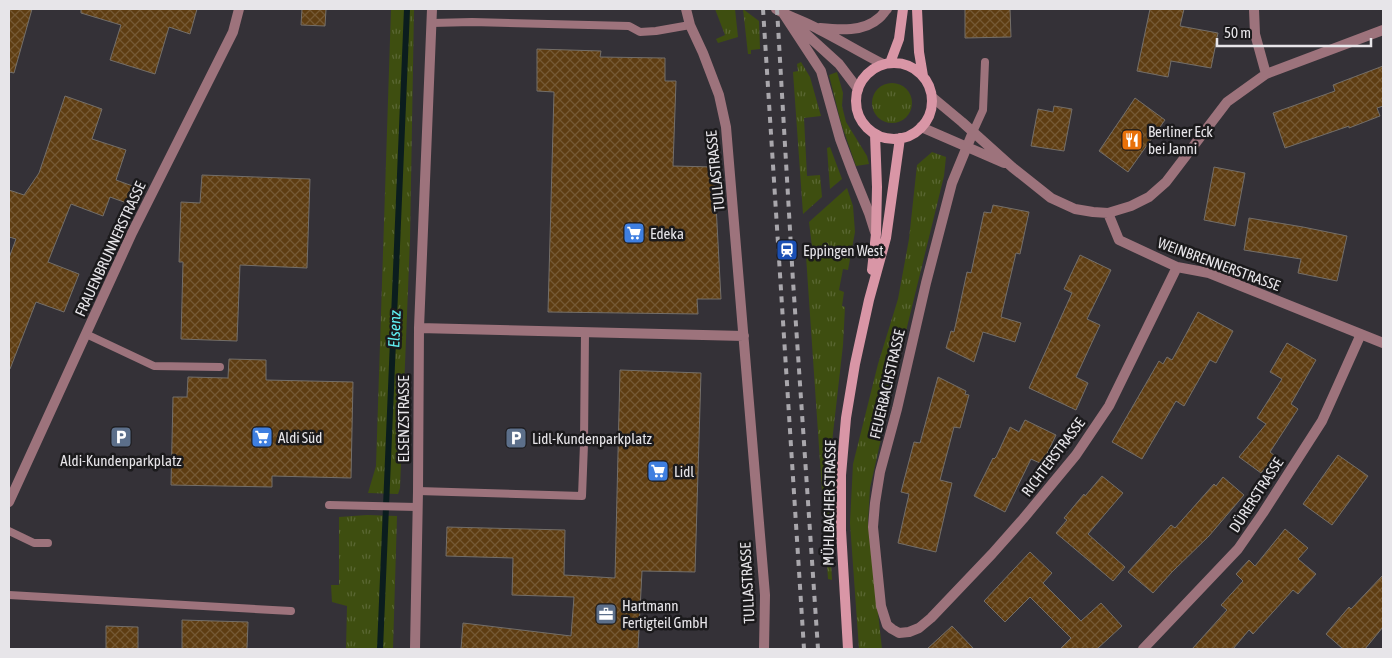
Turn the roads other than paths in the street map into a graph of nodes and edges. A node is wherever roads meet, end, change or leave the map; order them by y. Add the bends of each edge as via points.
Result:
1 (239, 9) edge
2 (432, 9) edge
3 (686, 9) edge
4 (887, 9) edge
5 (903, 9) edge
6 (917, 9) edge
7 (1254, 9) edge
8 (779, 11) edge
9 (432, 23) junction
10 (690, 25) junction
11 (816, 28) junction
12 (1383, 30) edge
13 (985, 62) dead end
14 (886, 64) junction
15 (1266, 74) junction
16 (923, 76) junction
17 (858, 89) junction
18 (932, 97) junction
19 (921, 127) junction
20 (973, 132) junction
21 (875, 134) junction
22 (900, 138) junction
23 (967, 147) junction
24 (1012, 167) junction
25 (1108, 213) junction
26 (876, 234) junction
27 (1177, 267) junction
28 (869, 300) junction
29 (419, 328) junction
30 (585, 332) junction
31 (86, 334) junction
32 (1360, 334) junction
33 (744, 336) junction
34 (1383, 344) edge
35 (220, 367) dead end
36 (418, 491) junction
37 (9, 502) edge
38 (329, 505) dead end
39 (418, 507) junction
40 (9, 531) edge
41 (48, 543) dead end
42 (9, 595) edge
43 (291, 611) dead end
44 (909, 632) joint
45 (414, 649) edge
46 (764, 649) edge
47 (848, 649) edge
48 (1143, 649) edge

1 - 31 street, FRAUENBRUNNERSTRASSE via 233,32 132,233
2 - 9 street, ELSENZSTRASSE
3 - 10 street, TULLASTRASSE
4 - 11 street via 880,18 862,27 848,30
5 - 14 street via 899,39
6 - 16 street
7 - 15 street via 1255,34
8 - 11 street
8 - 17 street via 839,64
8 - 26 street, MÜHLBACHER STRASSE via 821,72 840,139
9 - 10 lane via 629,26 640,32
9 - 29 street, ELSENZSTRASSE
10 - 33 street, TULLASTRASSE via 719,95 726,127
11 - 14 street
12 - 15 street
13 - 20 lane via 983,110
14 - 16 street via 908,65
14 - 17 street via 867,74
15 - 25 street via 1227,102 1155,192 1131,206
16 - 18 street
17 - 21 street via 859,115
18 - 19 street via 930,113
18 - 20 street
19 - 22 street
19 - 23 street
20 - 23 street, FEUERBACHSTRASSE
20 - 24 street
21 - 22 street
21 - 26 street, MÜHLBACHER STRASSE
22 - 28 street, MÜHLBACHER STRASSE via 886,238
23 - 24 street
23 - 44 street, FEUERBACHSTRASSE via 949,192 875,503 873,527 883,616 887,625 898,633
24 - 25 street via 1051,198 1075,209
25 - 27 street, WEINBRENNERSTRASSE via 1119,240
26 - 28 street, MÜHLBACHER STRASSE
27 - 32 street, WEINBRENNERSTRASSE via 1209,273
27 - 44 street, RICHTERSTRASSE via 1109,406 1076,455 992,554 931,618
28 - 47 street, MÜHLBACHER STRASSE via 846,418 841,475
29 - 30 street
29 - 36 street, ELSENZSTRASSE
30 - 33 street
30 - 36 lane via 582,496
31 - 35 lane via 154,366
31 - 37 street, FRAUENBRUNNERSTRASSE
32 - 34 street, WEINBRENNERSTRASSE
32 - 48 street, DÜRERSTRASSE via 1322,420 1264,513 1238,549
33 - 46 street, TULLASTRASSE via 765,595
36 - 39 street, ELSENZSTRASSE
38 - 39 lane
39 - 45 street, ELSENZSTRASSE
40 - 41 lane via 34,543
42 - 43 lane

